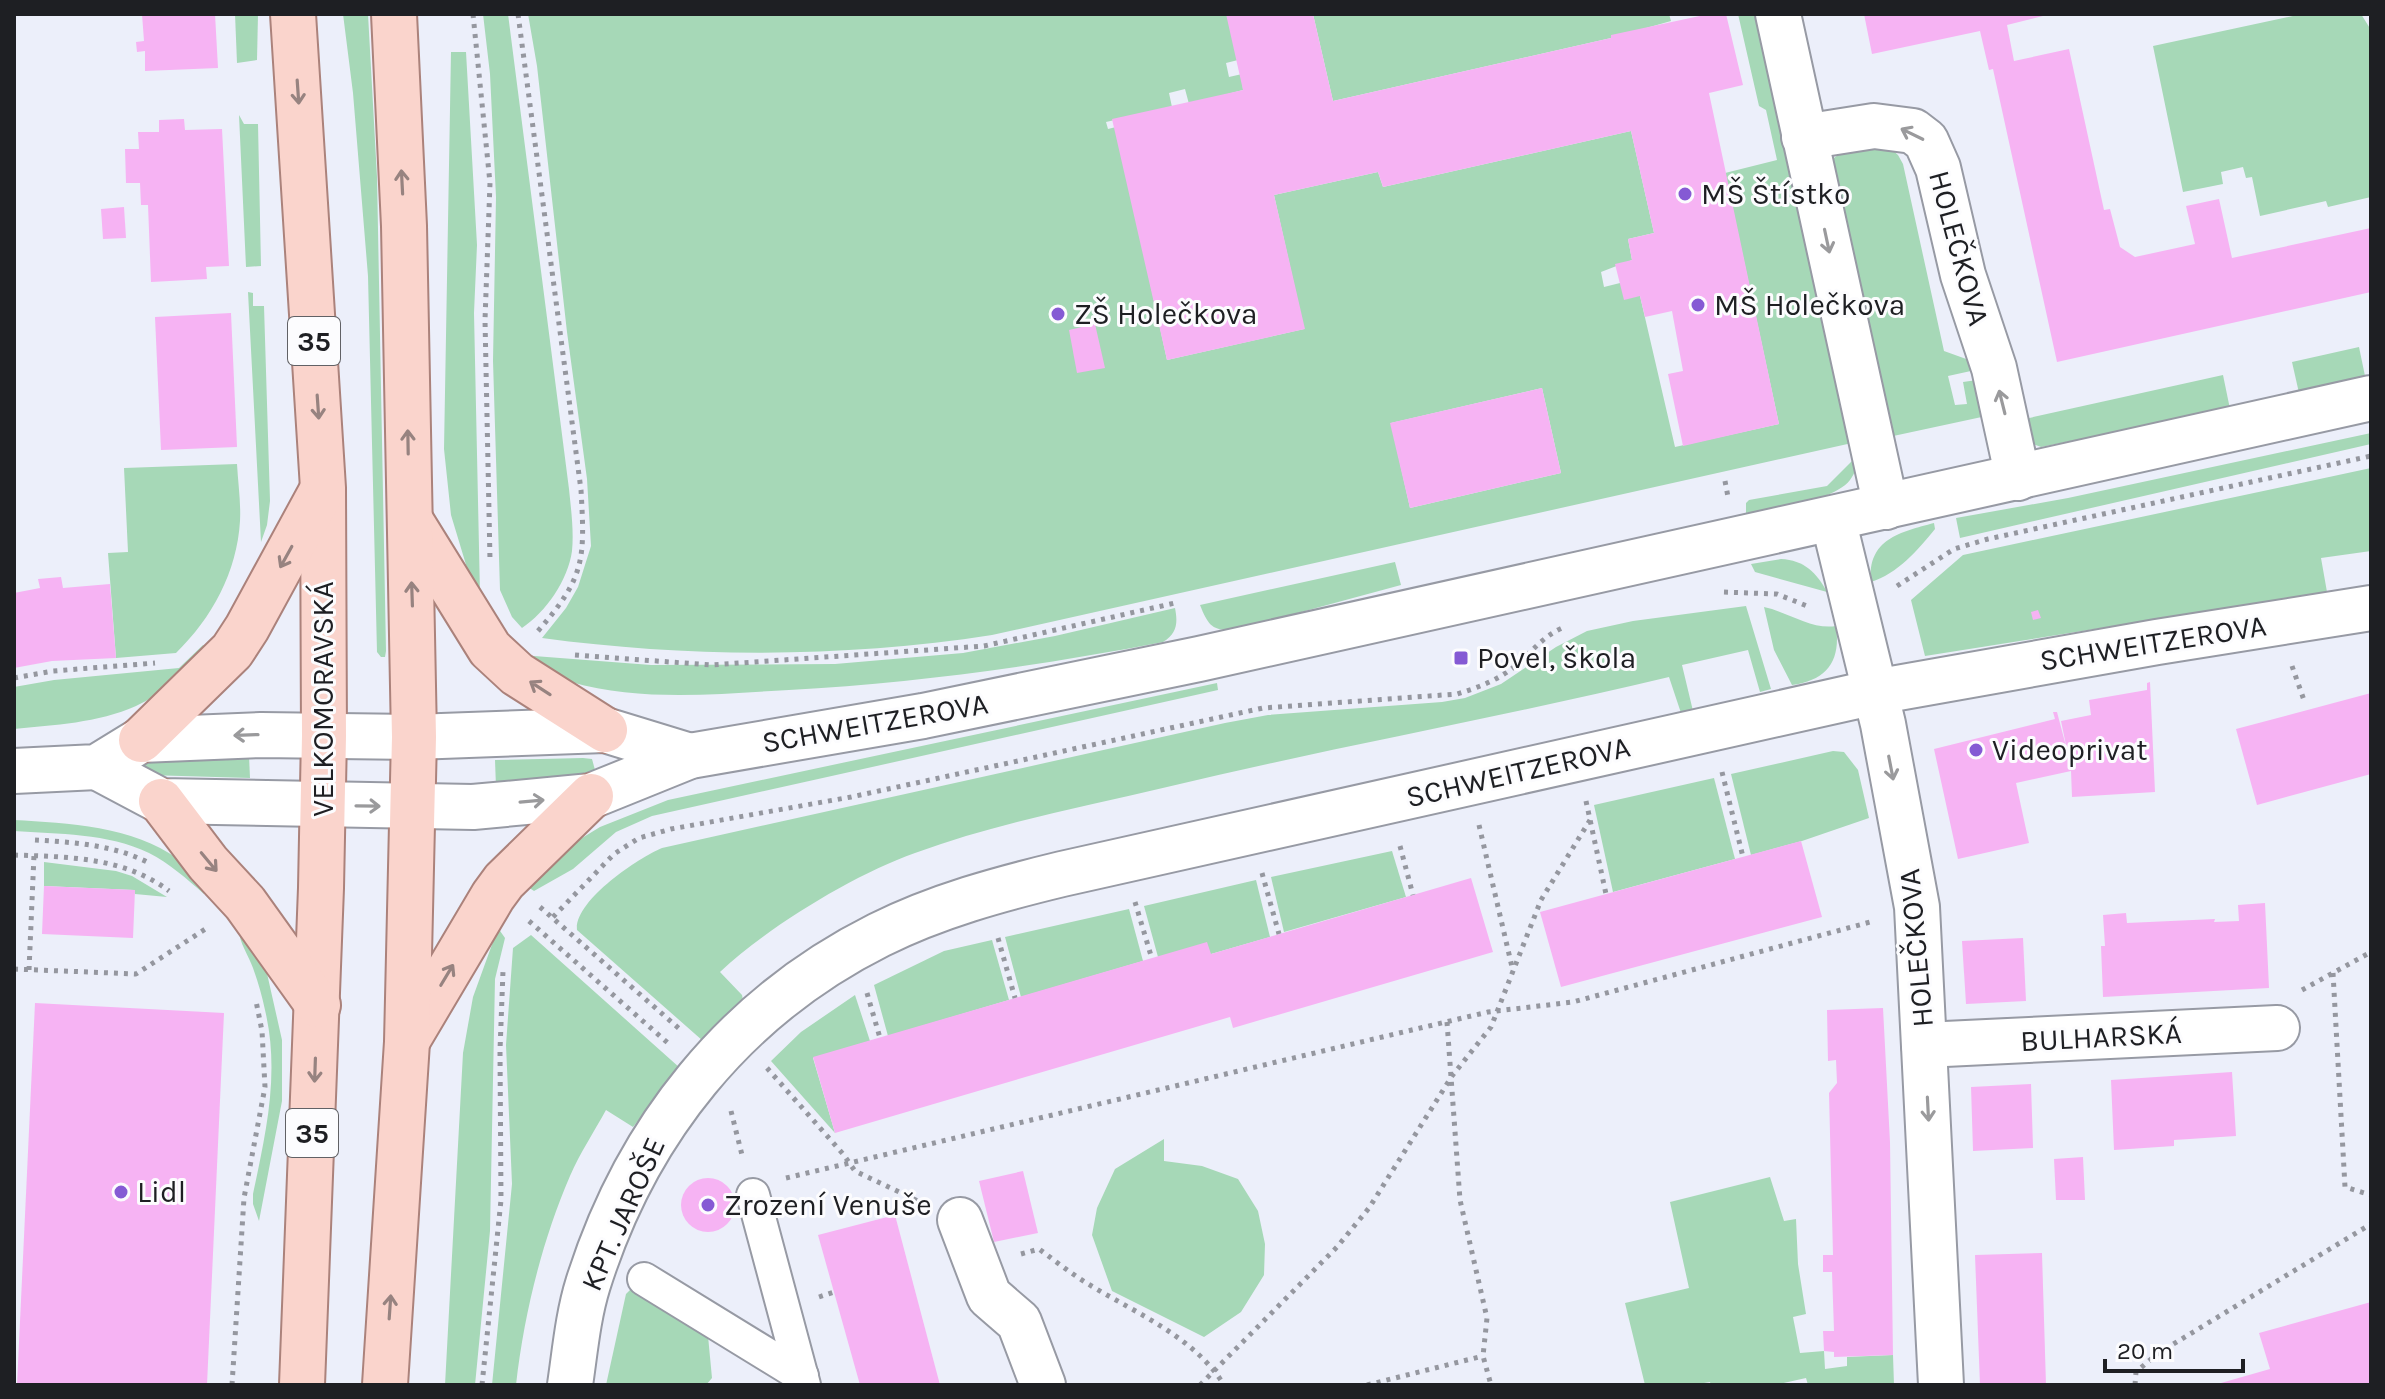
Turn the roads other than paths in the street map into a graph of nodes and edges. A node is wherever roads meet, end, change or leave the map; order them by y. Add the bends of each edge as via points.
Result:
1 (293, 14) edge
2 (394, 14) edge
3 (1778, 14) edge
4 (1804, 137) junction
5 (2371, 398) edge
6 (2018, 478) junction
7 (323, 488) junction
8 (1886, 507) junction
9 (1833, 519) junction
10 (410, 520) junction
11 (2371, 608) edge
12 (1875, 692) junction
13 (605, 730) junction
14 (324, 736) junction
15 (414, 737) junction
16 (141, 740) junction
17 (690, 756) junction
18 (97, 767) junction
19 (14, 771) edge
20 (591, 796) junction
21 (161, 801) junction
22 (322, 805) junction
23 (414, 806) junction
24 (318, 1005) junction
25 (2277, 1028) road end
26 (407, 1042) junction
27 (1924, 1045) junction
28 (701, 1048) joint
29 (752, 1191) road end
30 (942, 1212) road end
31 (644, 1279) dead end
32 (803, 1380) edge
33 (299, 1381) edge
34 (385, 1385) edge
35 (570, 1385) edge
36 (1043, 1385) edge
37 (1941, 1385) edge

1 -> 7 main road, VELKOMORAVSKÁ / 35
10 -> 2 main road
3 - 4 street
6 -> 4 street, HOLEČKOVA via 1994,368 1926,141 1913,131 1874,126
4 -> 8 street
5 - 6 street, SCHWEITZEROVA
6 - 8 street, SCHWEITZEROVA
7 - 14 main road, VELKOMORAVSKÁ / 35
7 -> 16 main road via 232,651
8 - 9 street, SCHWEITZEROVA
9 - 12 street, HOLEČKOVA
9 - 17 street, SCHWEITZEROVA via 1069,687
13 -> 10 main road via 517,674 490,649
15 -> 10 main road
11 - 12 street, SCHWEITZEROVA
12 -> 27 street, HOLEČKOVA via 1917,907
12 - 28 street, SCHWEITZEROVA via 991,892 880,934 800,981 744,1027
13 - 15 street, SCHWEITZEROVA
13 - 17 street, SCHWEITZEROVA
14 - 15 street, SCHWEITZEROVA
14 -> 16 street, SCHWEITZEROVA
14 - 22 main road, VELKOMORAVSKÁ / 35
15 - 23 main road
16 - 18 street, SCHWEITZEROVA
17 - 20 street, SCHWEITZEROVA
18 - 19 street, SCHWEITZEROVA
18 - 21 street, SCHWEITZEROVA
23 -> 20 street, SCHWEITZEROVA via 473,807
26 -> 20 main road via 498,889
21 - 22 street, SCHWEITZEROVA
21 -> 24 main road via 245,903
22 -> 23 street, SCHWEITZEROVA
22 - 24 main road, VELKOMORAVSKÁ / 35
23 - 26 main road
24 -> 33 main road, VELKOMORAVSKÁ / 35
25 - 27 street, BULHARSKÁ
34 -> 26 main road
27 -> 37 street, HOLEČKOVA
28 - 35 street, KPT. JAROŠE via 618,1207 588,1286
29 - 32 street
30 - 36 street via 977,1266 989,1296 1019,1322
31 - 32 street

